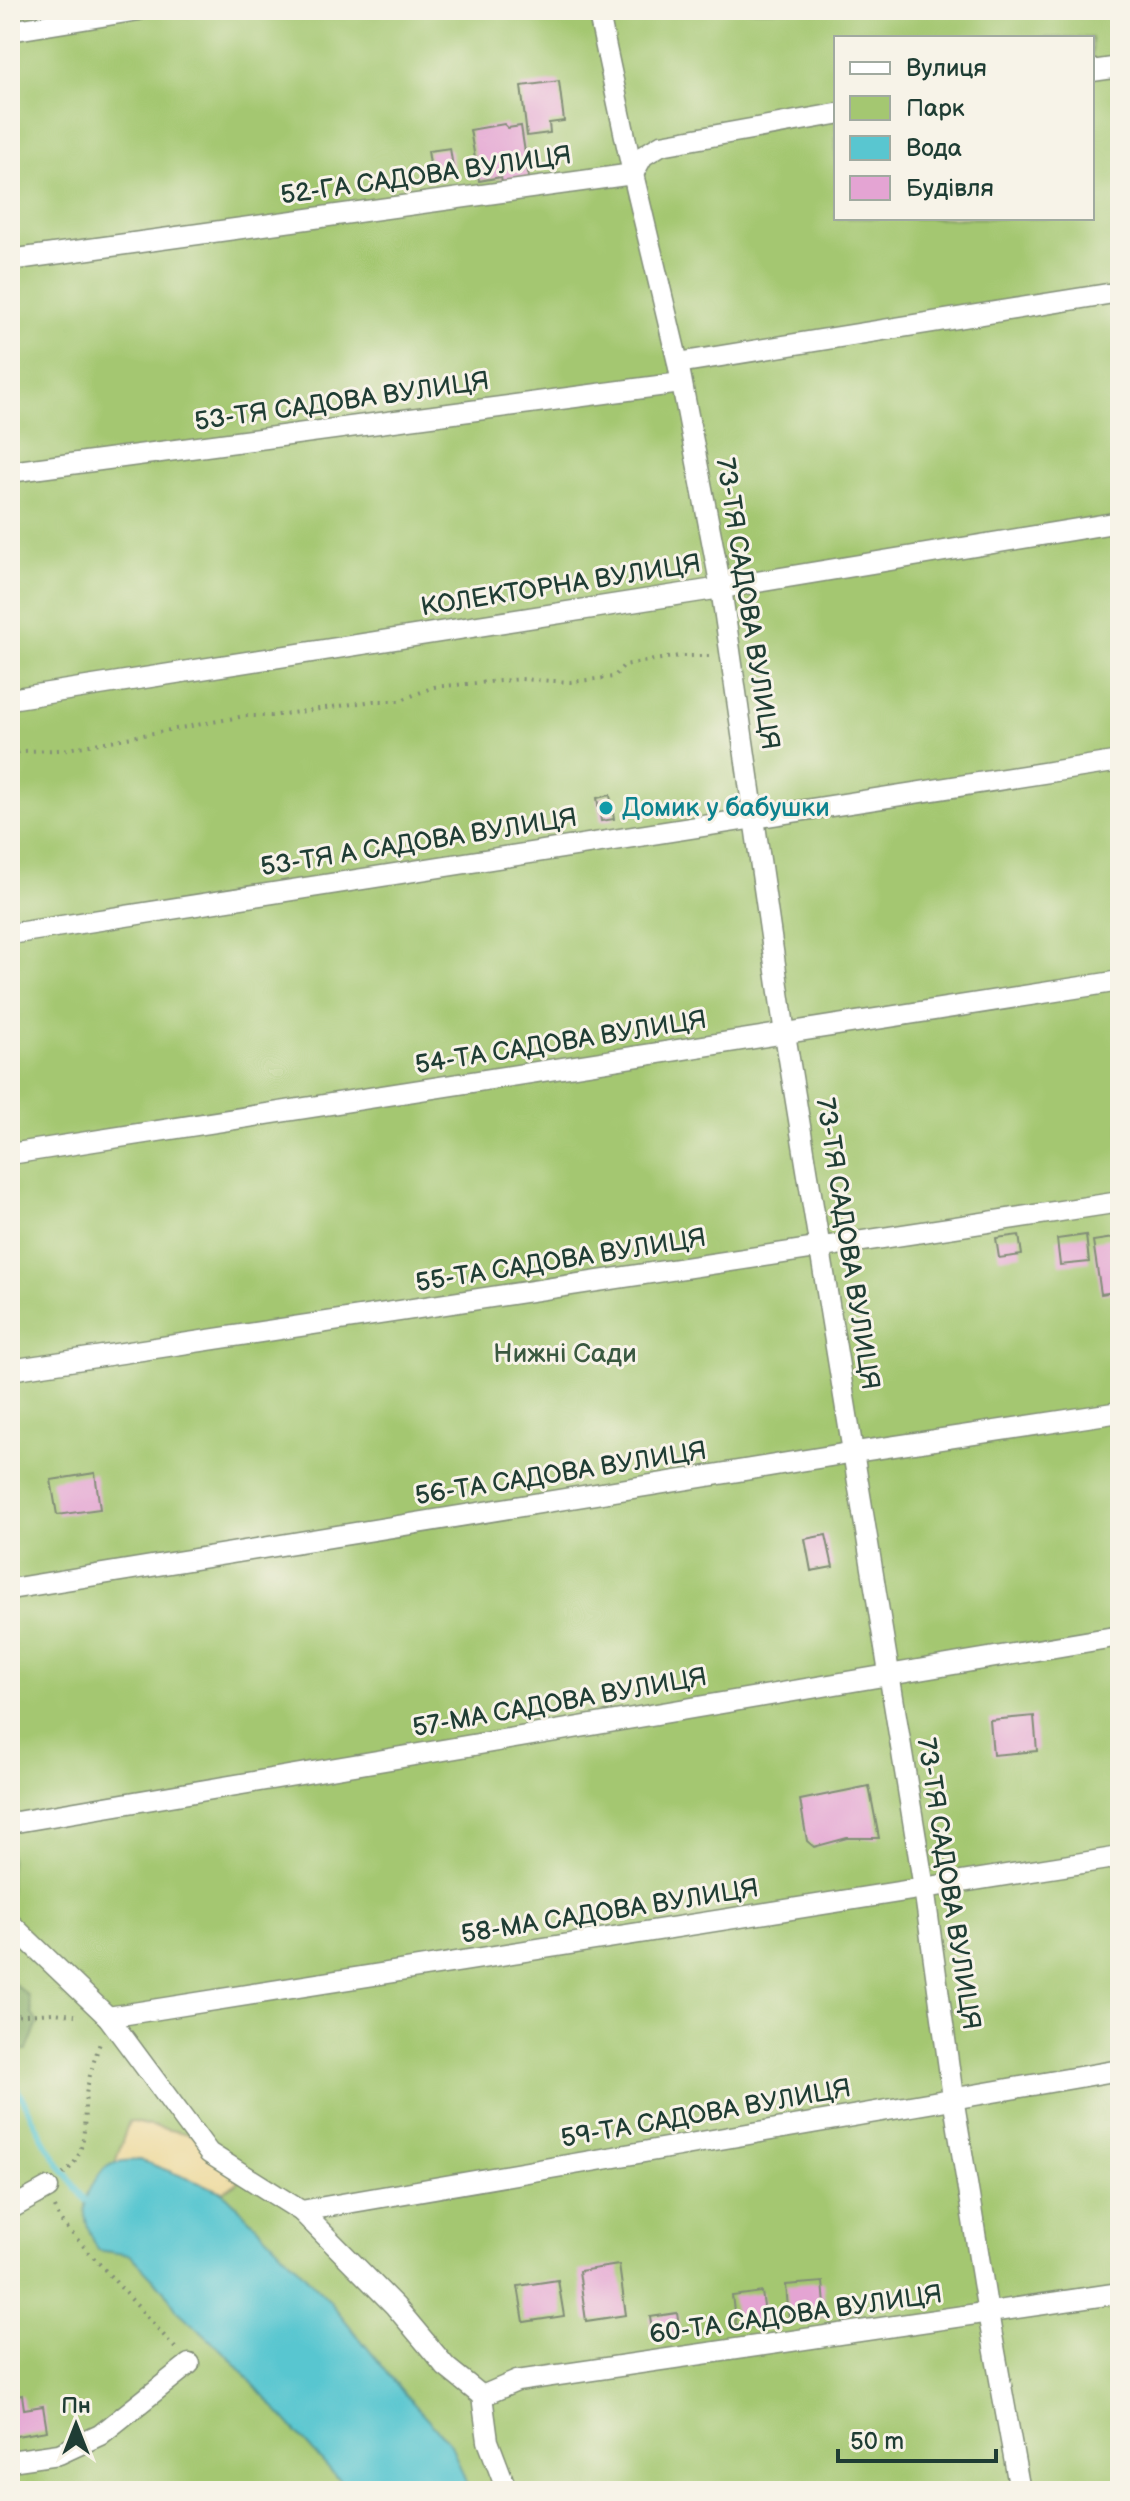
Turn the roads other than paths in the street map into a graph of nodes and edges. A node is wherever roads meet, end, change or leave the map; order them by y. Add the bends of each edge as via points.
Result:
1 (139, 10) edge
2 (598, 10) edge
3 (10, 31) edge
4 (1120, 67) edge
5 (1094, 71) edge
6 (834, 114) edge
7 (633, 174) junction
8 (10, 260) edge
9 (1120, 292) edge
10 (680, 373) junction
11 (10, 472) edge
12 (1120, 522) edge
13 (721, 588) junction
14 (10, 699) edge
15 (1120, 761) edge
16 (755, 817) junction
17 (10, 934) edge
18 (1120, 981) edge
19 (785, 1034) junction
20 (10, 1154) edge
21 (1120, 1202) edge
22 (822, 1248) junction
23 (10, 1370) edge
24 (1120, 1412) edge
25 (855, 1452) junction
26 (10, 1589) edge
27 (1120, 1636) edge
28 (889, 1673) junction
29 (10, 1823) edge
30 (1120, 1857) edge
31 (924, 1888) junction
32 (10, 1923) edge
33 (108, 2017) junction
34 (1120, 2070) edge
35 (953, 2097) junction
36 (53, 2183) road end
37 (10, 2209) edge
38 (301, 2211) junction
39 (1120, 2293) edge
40 (988, 2313) junction
41 (189, 2364) road end
42 (482, 2396) junction
43 (10, 2461) edge
44 (507, 2491) edge
45 (1020, 2491) edge

1 - 3 street
2 - 7 street, 73-ТЯ САДОВА ВУЛИЦЯ
4 - 5 street
6 - 7 street via 661,145 643,156
7 - 8 street, 52-ГА САДОВА ВУЛИЦЯ
7 - 10 street, 73-ТЯ САДОВА ВУЛИЦЯ
9 - 10 street, 53-ТЯ САДОВА ВУЛИЦЯ
10 - 11 street, 53-ТЯ САДОВА ВУЛИЦЯ
10 - 13 street, 73-ТЯ САДОВА ВУЛИЦЯ
12 - 13 street, КОЛЕКТОРНА ВУЛИЦЯ
13 - 14 street, КОЛЕКТОРНА ВУЛИЦЯ
13 - 16 street, 73-ТЯ САДОВА ВУЛИЦЯ
15 - 16 street, 53-ТЯ А САДОВА ВУЛИЦЯ
16 - 17 street, 53-ТЯ А САДОВА ВУЛИЦЯ
16 - 19 street, 73-ТЯ САДОВА ВУЛИЦЯ
18 - 19 street, 54-ТА САДОВА ВУЛИЦЯ
19 - 20 street, 54-ТА САДОВА ВУЛИЦЯ
19 - 22 street, 73-ТЯ САДОВА ВУЛИЦЯ
21 - 22 street, 55-ТА САДОВА ВУЛИЦЯ
22 - 23 street, 55-ТА САДОВА ВУЛИЦЯ
22 - 25 street, 73-ТЯ САДОВА ВУЛИЦЯ
24 - 25 street, 56-ТА САДОВА ВУЛИЦЯ
25 - 26 street, 56-ТА САДОВА ВУЛИЦЯ
25 - 28 street, 73-ТЯ САДОВА ВУЛИЦЯ
27 - 28 street, 57-МА САДОВА ВУЛИЦЯ
28 - 29 street, 57-МА САДОВА ВУЛИЦЯ
28 - 31 street, 73-ТЯ САДОВА ВУЛИЦЯ
30 - 31 street, 58-МА САДОВА ВУЛИЦЯ
31 - 33 street, 58-МА САДОВА ВУЛИЦЯ
31 - 35 street, 73-ТЯ САДОВА ВУЛИЦЯ
32 - 33 street
33 - 38 street via 209,2153
34 - 35 street, 59-ТА САДОВА ВУЛИЦЯ
35 - 38 street, 59-ТА САДОВА ВУЛИЦЯ
35 - 40 street, 73-ТЯ САДОВА ВУЛИЦЯ
36 - 37 street
38 - 42 street via 395,2306 446,2367
39 - 40 street, 60-ТА САДОВА ВУЛИЦЯ
40 - 42 street, 60-ТА САДОВА ВУЛИЦЯ via 517,2381
40 - 45 street, 73-ТЯ САДОВА ВУЛИЦЯ
41 - 43 street via 100,2435 59,2454
42 - 44 street via 488,2441

